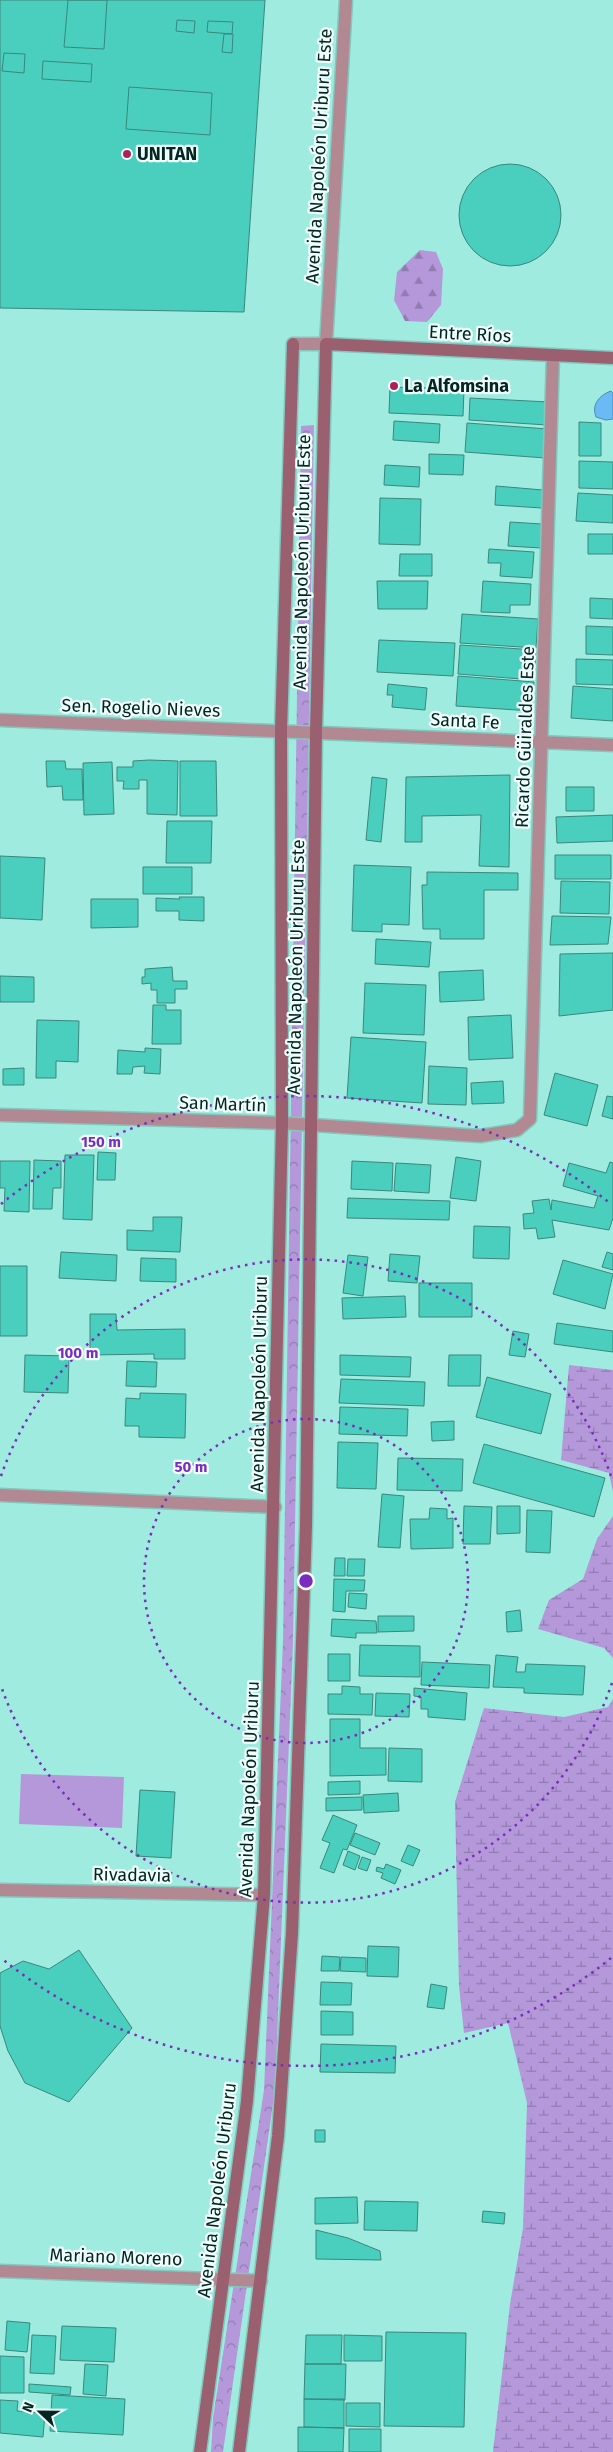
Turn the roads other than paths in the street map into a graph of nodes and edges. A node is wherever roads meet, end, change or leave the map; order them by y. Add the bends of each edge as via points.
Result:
1 (346, 0) edge
2 (293, 344) joint
3 (326, 344) junction
4 (553, 355) junction
5 (613, 358) edge
6 (0, 720) edge
7 (281, 730) junction
8 (316, 732) junction
9 (543, 742) junction
10 (613, 745) edge
11 (0, 1115) edge
12 (530, 1119) joint
13 (282, 1123) junction
14 (311, 1124) junction
15 (0, 1495) edge
16 (274, 1507) junction
17 (0, 1890) edge
18 (264, 1896) junction
19 (0, 2271) edge
20 (224, 2279) junction
21 (262, 2281) junction
22 (200, 2452) edge
23 (239, 2452) edge

1 - 3 street, Avenida Napoleón Uriburu Este
2 - 3 street
2 - 7 main road, Avenida Napoleón Uriburu Este
3 - 4 main road, Entre Ríos
3 - 8 main road, Avenida Napoleón Uriburu Este
4 - 5 main road, Entre Ríos
4 - 9 street, Ricardo Güiraldes Este
6 - 7 street, Sen. Rogelio Nieves
7 - 8 street, Sen. Rogelio Nieves
7 - 13 main road, Avenida Napoleón Uriburu Este
8 - 9 street, Santa Fe
8 - 14 main road, Avenida Napoleón Uriburu Este
9 - 10 street, Santa Fe
9 - 12 street, Ricardo Güiraldes Este
11 - 13 street, San Martín
12 - 14 street, San Martín via 517,1130 480,1136
13 - 14 street, San Martín
13 - 16 main road, Avenida Napoleón Uriburu
14 - 21 main road via 306,1526 292,1933 278,2136
15 - 16 street
16 - 18 main road, Avenida Napoleón Uriburu
17 - 18 street, Rivadavia
18 - 20 main road, Avenida Napoleón Uriburu via 247,2101
19 - 20 street, Mariano Moreno
20 - 21 street, Mariano Moreno
20 - 22 main road, Avenida Napoleón Uriburu
21 - 23 main road

